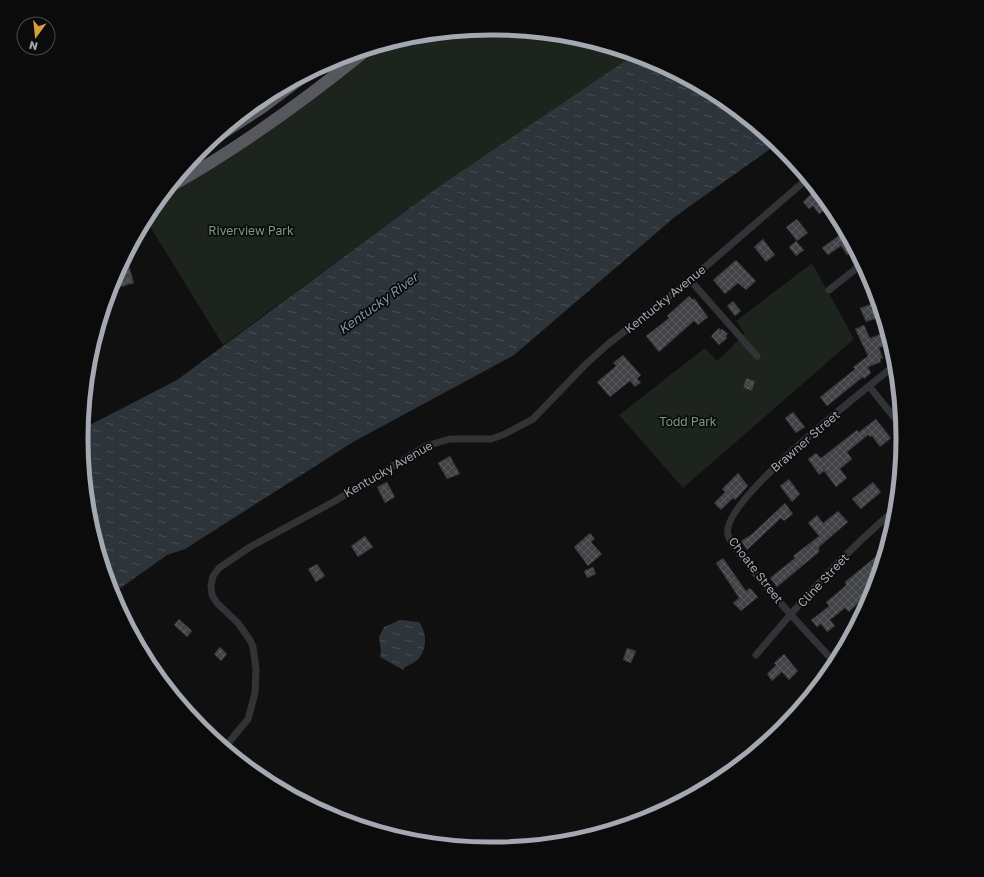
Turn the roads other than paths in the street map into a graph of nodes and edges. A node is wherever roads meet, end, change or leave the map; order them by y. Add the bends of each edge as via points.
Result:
1 (356, 59) edge
2 (184, 178) edge
3 (803, 182) edge
4 (858, 268) edge
5 (690, 280) junction
6 (830, 290) dead end
7 (757, 356) dead end
8 (889, 369) edge
9 (869, 386) junction
10 (895, 419) edge
11 (888, 516) edge
12 (727, 529) joint
13 (790, 614) junction
14 (756, 655) dead end
15 (830, 658) edge
16 (228, 743) edge

1 - 2 highway via 281,117
3 - 5 street, Kentucky Avenue
4 - 6 street
5 - 7 street
5 - 16 street, Kentucky Avenue via 585,364 533,419 491,439 450,439 426,446 250,547 219,568 213,576 212,595 250,640 256,668 255,694 248,719
8 - 9 street, Brawner Street
9 - 10 street
9 - 12 street, Brawner Street via 801,442 767,474 729,521
11 - 13 street, Cline Street via 867,533
12 - 13 street, Choate Street via 729,539
13 - 14 street, Cline Street
13 - 15 street, Choate Street

